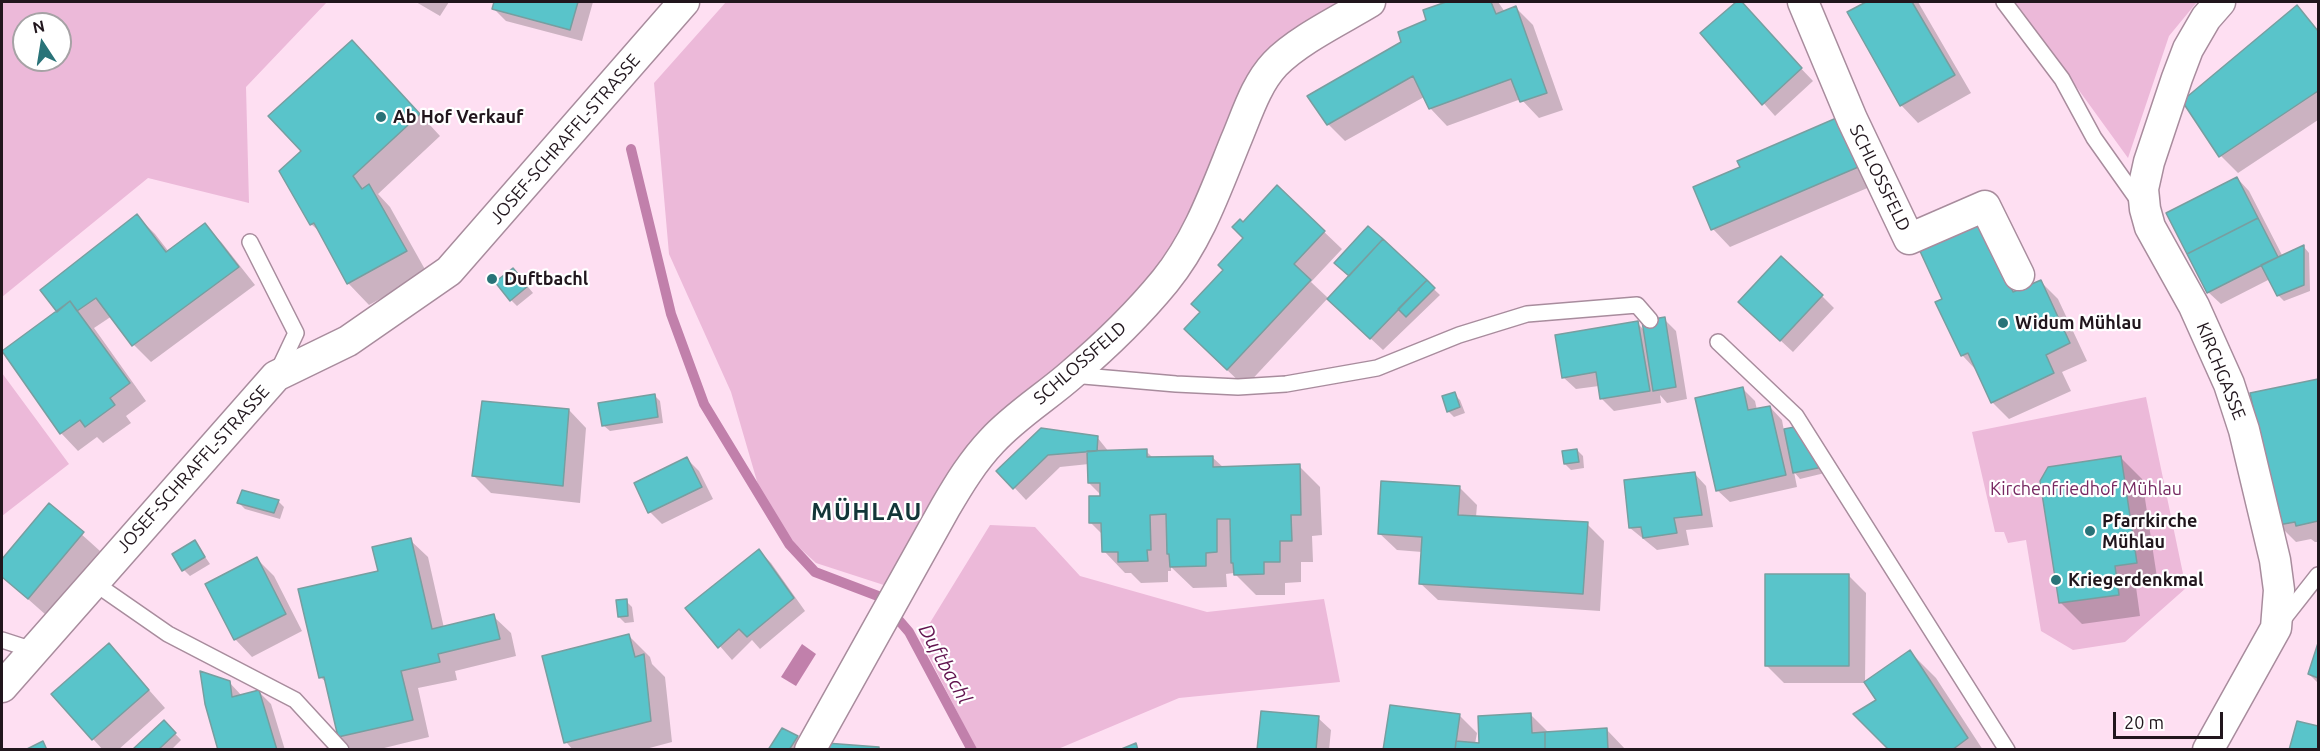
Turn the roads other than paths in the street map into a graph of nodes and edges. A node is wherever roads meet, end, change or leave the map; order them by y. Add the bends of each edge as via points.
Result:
1 (684, 2) edge
2 (1370, 2) edge
3 (1803, 2) edge
4 (2004, 2) edge
5 (2220, 2) edge
6 (2145, 209) junction
7 (250, 242) dead end
8 (2019, 276) dead end
9 (1650, 320) dead end
10 (1718, 342) dead end
11 (1072, 375) junction
12 (276, 376) junction
13 (2319, 574) edge
14 (93, 582) junction
15 (2276, 628) junction
16 (2, 640) edge
17 (36, 651) junction
18 (2, 687) edge
19 (341, 750) edge
20 (810, 750) edge
21 (2007, 750) edge
22 (2208, 750) edge

1 - 12 street, JOSEF-SCHRAFFL-STRASSE via 449,271 348,341
2 - 11 street, SCHLOSSFELD via 1293,49 1264,77 1186,254 1134,315
3 - 8 street, SCHLOSSFELD via 1852,119 1909,239 1985,206
4 - 6 lane via 2062,79 2094,138
5 - 6 street, KIRCHGASSE via 2206,18 2176,78 2149,162 2143,189
6 - 15 street, KIRCHGASSE via 2150,227 2214,347 2244,430 2275,560 2279,590
7 - 12 lane via 296,333
9 - 11 lane via 1637,305 1527,314 1459,335 1377,368 1286,384 1238,387
10 - 21 lane via 1796,416
11 - 20 street, SCHLOSSFELD via 1023,412 968,471
12 - 14 street, JOSEF-SCHRAFFL-STRASSE
13 - 15 lane
14 - 17 street, JOSEF-SCHRAFFL-STRASSE
14 - 19 lane via 168,634 295,700
15 - 22 street, KIRCHGASSE
16 - 17 lane
17 - 18 street, JOSEF-SCHRAFFL-STRASSE

